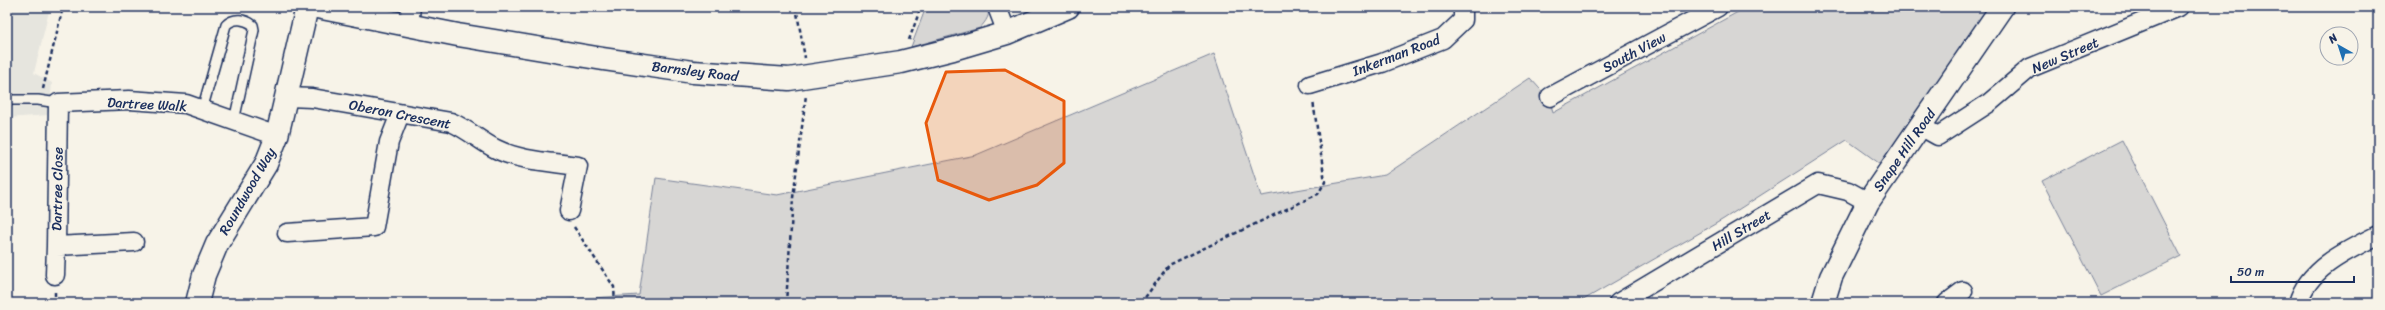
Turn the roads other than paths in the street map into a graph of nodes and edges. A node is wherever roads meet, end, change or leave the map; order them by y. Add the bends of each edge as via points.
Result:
1 (307, 7) edge
2 (317, 7) edge
3 (997, 7) edge
4 (1068, 7) edge
5 (1463, 7) edge
6 (1718, 7) edge
7 (2002, 7) edge
8 (2179, 7) edge
9 (410, 16) edge
10 (1007, 33) junction
11 (1310, 85) road end
12 (288, 97) junction
13 (1550, 97) dead end
14 (7, 100) edge
15 (58, 103) junction
16 (202, 110) junction
17 (400, 114) junction
18 (234, 121) junction
19 (1920, 126) junction
20 (278, 136) junction
21 (1868, 202) junction
22 (569, 211) road end
23 (287, 233) dead end
24 (2378, 235) edge
25 (134, 242) dead end
26 (56, 246) junction
27 (55, 275) dead end
28 (1963, 291) dead end
29 (196, 303) edge
30 (1618, 303) edge
31 (1823, 303) edge
32 (1947, 303) edge
33 (2298, 303) edge

1 - 12 street, Roundwood Way
2 - 9 street, Barnsley Road
3 - 10 street
4 - 10 street, Barnsley Road
5 - 11 street, Inkerman Road via 1463,20 1443,38 1382,63
6 - 13 street, South View
7 - 19 street, Snape Hill Road
8 - 19 street, New Street via 2030,68 1990,103 1938,136
9 - 10 street, Barnsley Road via 465,37 693,72 764,78 808,78 901,62
12 - 17 street, Oberon Crescent via 312,98
12 - 20 street, Roundwood Way
14 - 15 lane
15 - 16 street, Dartree Walk via 129,100 186,104
15 - 26 street, Dartree Close
16 - 18 street, Dartree Walk
16 - 18 lane via 226,25 237,19 249,22 254,30
17 - 22 street, Oberon Crescent via 451,122 513,156 578,166
17 - 23 street via 389,142 374,227
18 - 20 street, Dartree Walk
19 - 21 street, Snape Hill Road
20 - 29 street, Roundwood Way via 266,164 217,244
21 - 30 street, Hill Street via 1848,191 1818,184
21 - 31 street, Snape Hill Road via 1832,277
24 - 33 street via 2343,253 2318,272 2301,294
25 - 26 street, Dartree Close
26 - 27 street
28 - 32 street

